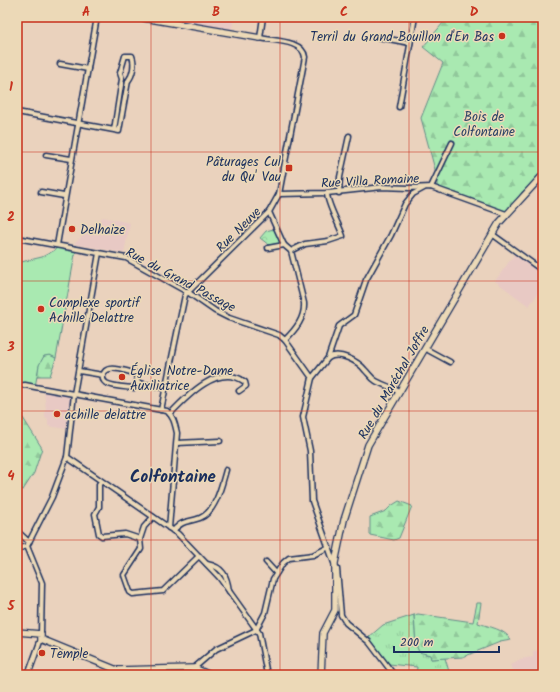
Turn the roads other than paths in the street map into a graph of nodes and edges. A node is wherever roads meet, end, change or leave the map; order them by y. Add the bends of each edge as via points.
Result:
1 (18, 17) edge
2 (96, 17) edge
3 (138, 17) edge
4 (263, 17) edge
5 (415, 17) edge
6 (17, 23) edge
7 (378, 37) dead end
8 (260, 38) junction
9 (410, 43) junction
10 (60, 64) dead end
11 (88, 70) junction
12 (399, 107) dead end
13 (17, 112) edge
14 (77, 124) junction
15 (114, 130) junction
16 (349, 136) dead end
17 (452, 143) dead end
18 (46, 155) dead end
19 (71, 159) junction
20 (543, 175) edge
21 (428, 187) junction
22 (40, 192) dead end
23 (339, 193) junction
24 (279, 194) junction
25 (327, 194) junction
26 (64, 196) junction
27 (269, 212) junction
28 (506, 214) junction
29 (492, 234) junction
30 (17, 238) edge
31 (56, 245) junction
32 (284, 245) junction
33 (268, 248) dead end
34 (291, 251) junction
35 (100, 253) junction
36 (543, 271) edge
37 (189, 293) junction
38 (286, 340) junction
39 (426, 349) junction
40 (328, 358) junction
41 (450, 362) dead end
42 (79, 371) junction
43 (103, 375) junction
44 (312, 378) junction
45 (138, 383) junction
46 (17, 386) edge
47 (166, 388) junction
48 (239, 391) dead end
49 (399, 392) junction
50 (74, 394) junction
51 (161, 410) junction
52 (170, 414) junction
53 (220, 441) dead end
54 (177, 443) junction
55 (67, 457) junction
56 (226, 470) dead end
57 (101, 482) junction
58 (153, 518) junction
59 (171, 530) junction
60 (17, 531) edge
61 (140, 539) junction
62 (28, 544) junction
63 (329, 547) junction
64 (17, 550) edge
65 (199, 556) junction
66 (266, 562) dead end
67 (335, 563) junction
68 (206, 564) junction
69 (276, 573) junction
70 (229, 592) junction
71 (256, 630) junction
72 (17, 632) edge
73 (41, 637) junction
74 (194, 668) junction
75 (543, 673) edge
76 (28, 675) edge
77 (210, 675) edge
78 (267, 675) edge
79 (320, 675) edge
80 (394, 675) edge
81 (540, 675) edge

1 - 6 street
2 - 11 street
3 - 8 street
4 - 8 street
5 - 9 street
7 - 9 street
8 - 24 street, Rue Neuve via 296,45 303,50 304,63
9 - 12 street
10 - 11 street
11 - 14 street
13 - 14 street
14 - 15 street
14 - 19 street
15 - 15 street via 122,79 120,73 125,56 132,56 134,60 119,131
16 - 23 street
17 - 21 street
18 - 19 street
19 - 26 street
20 - 28 street, Rue du Maréchal Joffre
21 - 23 street, Rue Villa Romaine via 382,187
21 - 28 street, Rue Villa Romaine
21 - 40 street via 413,194 405,204 366,280 354,314 339,326
22 - 26 street
23 - 25 street, Rue Villa Romaine
24 - 25 street, Rue Villa Romaine
24 - 27 street, Rue Neuve
25 - 34 street via 343,236 305,244
26 - 31 street
27 - 32 street
27 - 37 street, Rue Neuve
28 - 29 street, Rue du Maréchal Joffre
29 - 36 street
29 - 39 street, Rue du Maréchal Joffre
30 - 31 street, Rue du Grand Passage
31 - 35 street, Rue du Grand Passage
32 - 33 street
32 - 34 street
34 - 38 street via 305,311
35 - 37 street, Rue du Grand Passage via 126,258
35 - 42 street
37 - 38 street, Rue du Grand Passage via 228,318 279,335
37 - 47 street, Rue Neuve via 186,295
38 - 44 street
39 - 41 street
39 - 49 street, Rue du Maréchal Joffre
40 - 44 street
40 - 49 street via 341,356 350,359 365,369 370,377
42 - 43 street
42 - 50 street
43 - 45 street via 103,380 107,383 134,388
43 - 45 street via 110,368 135,373
44 - 63 street via 311,391 305,406 304,426 310,451 312,501
45 - 47 street
46 - 50 street via 25,385
47 - 51 street, Rue Neuve
48 - 52 street via 246,386 242,380 231,377 213,380 190,392
49 - 67 street, Rue du Maréchal Joffre via 368,444 344,520
50 - 51 street
50 - 55 street
51 - 52 street
52 - 54 street via 175,422
53 - 54 street
54 - 59 street
55 - 57 street
55 - 62 street via 52,497
56 - 59 street via 217,498 208,514 183,521
57 - 58 street
57 - 61 street via 99,507 95,514 99,534 124,534
58 - 59 street
58 - 61 street via 144,527
59 - 65 street
60 - 62 street
61 - 65 street via 141,548 124,575 133,594 163,591
62 - 64 street
62 - 73 street via 42,584
63 - 67 street
63 - 69 street via 312,555 288,558
65 - 68 street
66 - 69 street
67 - 79 street, Rue du Maréchal Joffre via 335,610 323,633
67 - 80 street via 341,615 346,623 369,642
68 - 70 street
68 - 70 street via 221,569 226,576
69 - 71 street via 265,613
70 - 71 street
71 - 74 street via 216,649
71 - 78 street via 259,633
72 - 73 street
73 - 74 street via 117,670
73 - 76 street
74 - 77 street
75 - 81 street

